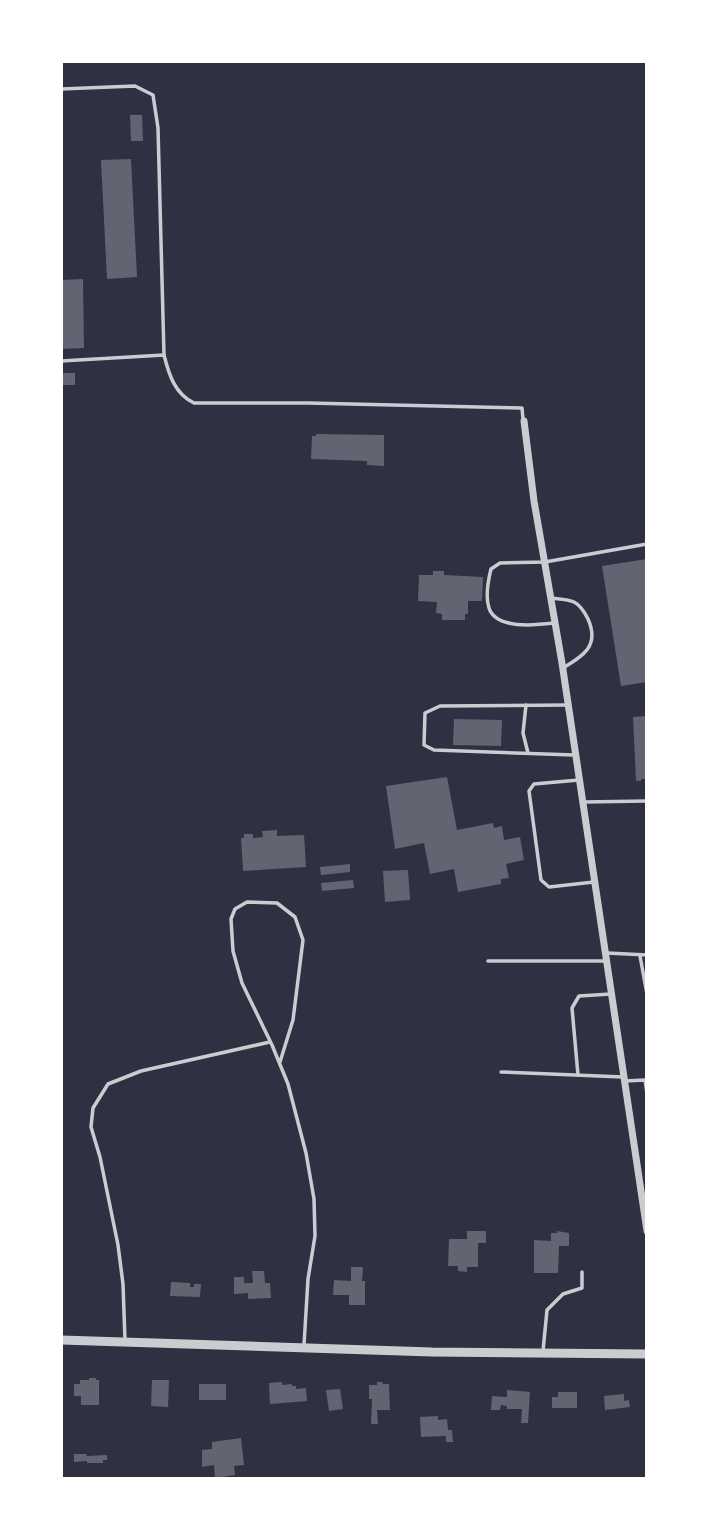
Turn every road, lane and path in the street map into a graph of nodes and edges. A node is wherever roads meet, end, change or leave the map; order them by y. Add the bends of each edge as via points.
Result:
1 (61, 89) edge
2 (164, 355) junction
3 (61, 361) edge
4 (524, 421) joint
5 (647, 544) edge
6 (545, 562) junction
7 (551, 598) junction
8 (555, 623) junction
9 (562, 668) junction
10 (526, 705) junction
11 (568, 705) junction
12 (528, 753) junction
13 (575, 755) junction
14 (579, 780) junction
15 (647, 801) edge
16 (582, 802) junction
17 (594, 882) junction
18 (647, 955) edge
19 (640, 956) junction
20 (605, 957) junction
21 (488, 961) dead end
22 (611, 994) junction
23 (647, 994) edge
24 (271, 1042) junction
25 (280, 1062) junction
26 (501, 1072) dead end
27 (578, 1075) junction
28 (624, 1079) junction
29 (646, 1080) edge
30 (647, 1093) edge
31 (647, 1231) edge
32 (582, 1272) dead end
33 (61, 1340) edge
34 (125, 1341) junction
35 (304, 1347) junction
36 (543, 1353) junction
37 (647, 1354) edge

1 - 2 lane via 135,86 153,95 158,128
2 - 3 lane
2 - 4 lane via 172,382 194,403 522,408
4 - 6 street
5 - 6 lane
6 - 7 street
6 - 8 lane via 500,563 491,569 489,609 515,624
7 - 8 street
7 - 9 lane via 574,602 583,610 592,634 582,657
8 - 9 street
9 - 11 street
10 - 11 lane
10 - 12 lane via 523,733
10 - 12 lane via 440,706 425,713 425,745 434,750
11 - 13 street
12 - 13 lane
13 - 14 street
14 - 16 street
14 - 17 lane via 534,784 528,791 541,880 549,887
15 - 16 lane
16 - 17 street
17 - 20 street
18 - 19 lane
19 - 20 lane
19 - 23 lane
20 - 21 lane
20 - 22 street
22 - 27 lane via 579,996 572,1008
22 - 28 street
24 - 25 lane
24 - 25 lane via 242,983 233,951 231,919 235,909 247,902 277,903 295,917 303,940 293,1020
24 - 34 lane via 141,1071 108,1084 93,1108 91,1127 118,1245
25 - 35 lane via 306,1153 315,1209
26 - 27 lane
27 - 28 lane
28 - 29 lane
28 - 31 street
29 - 30 lane
32 - 36 lane via 582,1288 562,1294 547,1310
33 - 34 street
34 - 35 street
35 - 36 street
36 - 37 street

